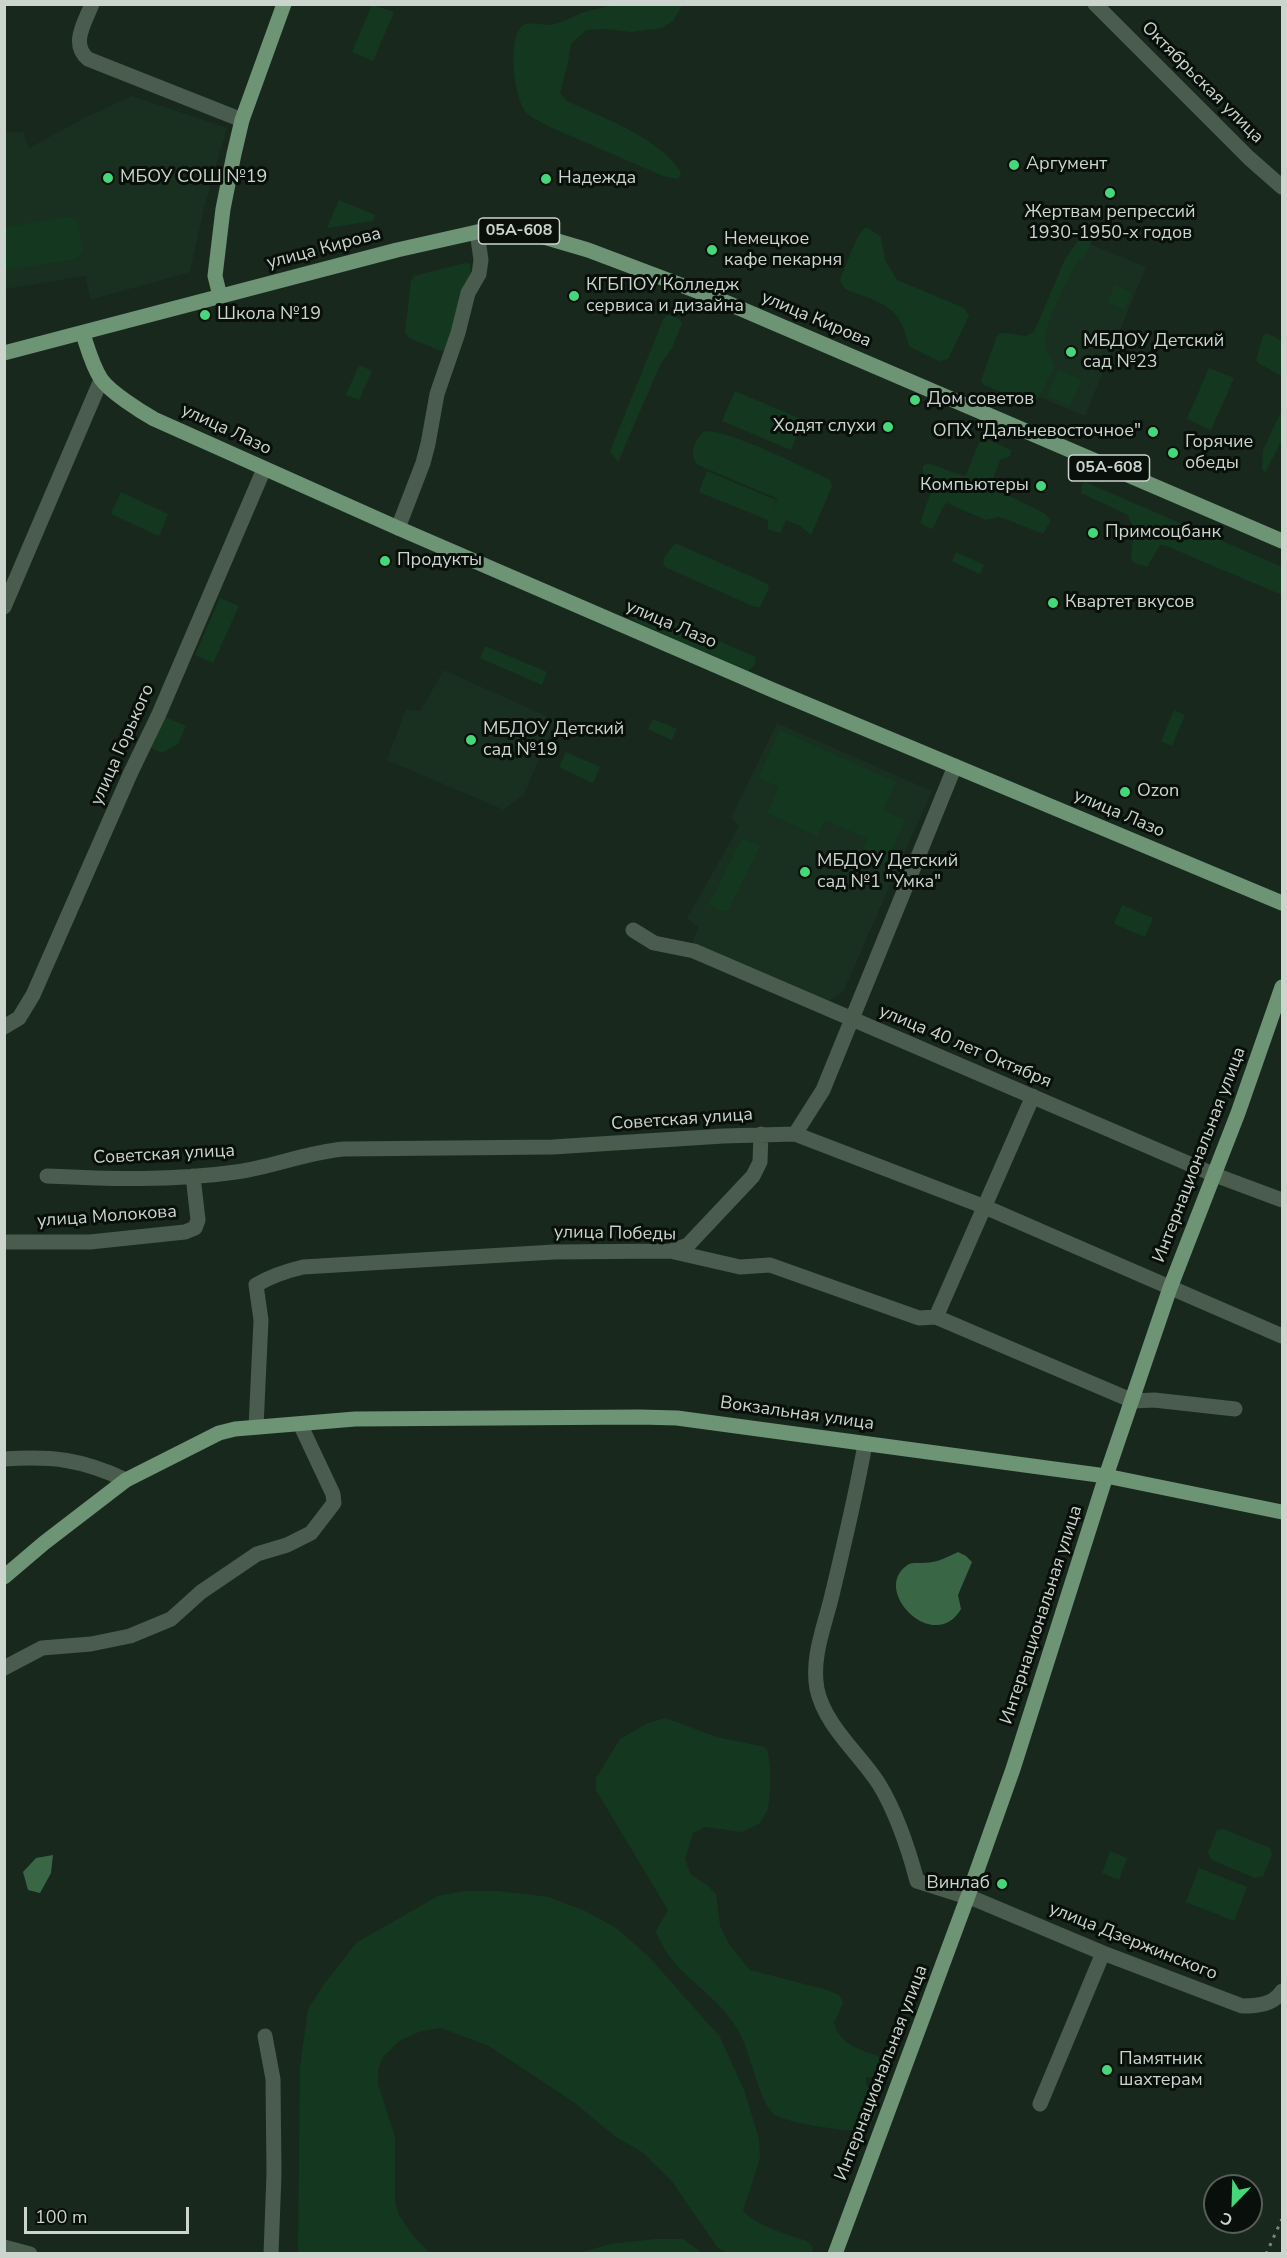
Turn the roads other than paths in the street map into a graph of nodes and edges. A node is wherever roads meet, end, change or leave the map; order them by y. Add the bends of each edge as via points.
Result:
1 (92, 4) edge
2 (284, 4) edge
3 (1095, 4) edge
4 (242, 120) junction
5 (1282, 188) edge
6 (477, 232) junction
7 (220, 296) junction
8 (83, 334) junction
9 (4, 353) edge
10 (101, 380) junction
11 (264, 469) junction
12 (398, 528) junction
13 (1282, 541) edge
14 (4, 607) edge
15 (955, 766) junction
16 (1282, 903) edge
17 (633, 930) dead end
18 (1282, 987) edge
19 (850, 1020) junction
20 (4, 1027) edge
21 (1033, 1096) junction
22 (761, 1134) junction
23 (795, 1134) junction
24 (1215, 1175) junction
25 (47, 1176) dead end
26 (193, 1176) junction
27 (1282, 1200) edge
28 (985, 1207) junction
29 (4, 1242) edge
30 (670, 1251) junction
31 (1170, 1288) junction
32 (936, 1317) junction
33 (1282, 1336) edge
34 (1133, 1401) junction
35 (1235, 1409) dead end
36 (300, 1424) junction
37 (256, 1427) junction
38 (865, 1444) junction
39 (4, 1459) edge
40 (1106, 1476) junction
41 (126, 1480) junction
42 (1282, 1512) edge
43 (4, 1577) edge
44 (4, 1668) edge
45 (968, 1896) junction
46 (1103, 1953) junction
47 (1282, 1991) edge
48 (265, 2036) dead end
49 (1040, 2104) dead end
50 (4, 2247) edge
51 (30, 2253) edge
52 (271, 2253) edge
53 (835, 2253) edge

1 - 4 street via 79,37 82,54 88,59
2 - 4 main road
3 - 5 street, Октябрьская улица
4 - 7 main road via 223,209 215,276
6 - 7 main road, улица Кирова / 05А-608
6 - 12 street via 479,274 468,293 436,394 426,453
6 - 13 main road, улица Кирова / 05А-608 via 527,232 666,279
7 - 8 main road, улица Кирова / 05А-608
8 - 9 main road, улица Кирова / 05А-608
8 - 10 main road, улица Лазо
10 - 11 main road, улица Лазо via 154,419
10 - 14 street
11 - 12 main road, улица Лазо
11 - 20 street, улица Горького via 33,995 19,1018
12 - 15 main road, улица Лазо
15 - 16 main road, улица Лазо
15 - 19 street
17 - 19 street, улица 40 лет Октября via 654,943 694,951
18 - 24 main road, Интернациональная улица
19 - 21 street, улица 40 лет Октября
19 - 23 street via 823,1090
21 - 24 street, улица 40 лет Октября
21 - 28 street
22 - 23 street, Советская улица
22 - 26 street, Советская улица via 562,1147 344,1149 319,1151 238,1172
22 - 30 street via 760,1162 753,1176 688,1245
23 - 28 street, Советская улица
24 - 27 street, улица 40 лет Октября
24 - 31 main road, Интернациональная улица
25 - 26 street, Советская улица
26 - 29 street, улица Молокова via 198,1220 195,1228 185,1233 90,1242
28 - 31 street, Советская улица
28 - 32 street
30 - 32 street, улица Победы via 740,1267 770,1265 919,1317
30 - 37 street, улица Победы via 554,1252 303,1267 281,1272 256,1285 261,1320
31 - 33 street, Советская улица
31 - 34 main road, Интернациональная улица
32 - 34 street, улица Победы
34 - 35 street, улица Победы
34 - 40 main road, Интернациональная улица
36 - 37 main road, Вокзальная улица
36 - 38 main road, Вокзальная улица via 367,1419 640,1417 735,1425
36 - 44 street via 334,1503 311,1533 257,1554 201,1592 171,1619 130,1636 42,1648
37 - 41 main road, Вокзальная улица via 219,1433
38 - 40 main road, Вокзальная улица
38 - 45 street, улица Дзержинского via 819,1643 817,1688 828,1715 879,1784 901,1827 917,1881
39 - 41 street via 63,1459 100,1468
40 - 42 main road, Вокзальная улица
40 - 45 main road, Интернациональная улица via 1013,1769
41 - 43 main road, Вокзальная улица
45 - 46 street, улица Дзержинского
45 - 53 main road, Интернациональная улица
46 - 47 street, улица Дзержинского via 1242,2006 1261,2006 1279,1997
46 - 49 street
48 - 52 street via 273,2079
50 - 51 street

